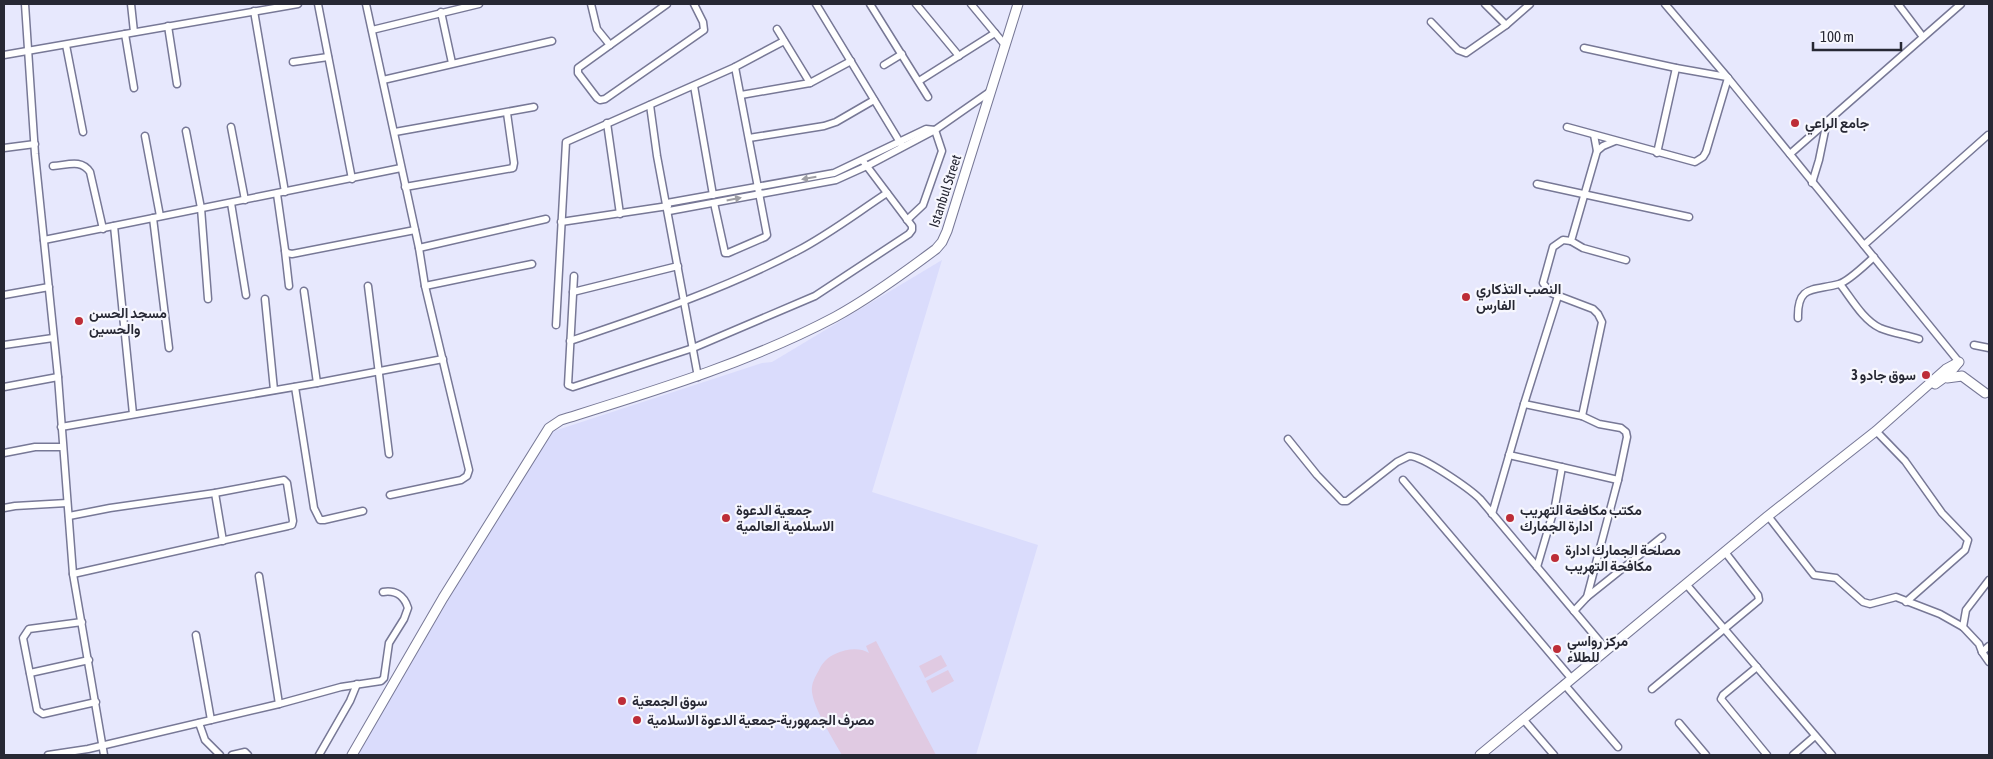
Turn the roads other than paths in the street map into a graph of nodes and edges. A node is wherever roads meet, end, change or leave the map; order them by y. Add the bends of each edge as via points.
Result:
1 (25, 4) edge
2 (131, 4) edge
3 (298, 4) edge
4 (318, 4) edge
5 (366, 4) edge
6 (479, 4) edge
7 (591, 4) edge
8 (667, 4) edge
9 (694, 4) edge
10 (816, 4) edge
11 (870, 4) edge
12 (916, 4) edge
13 (971, 4) edge
14 (1018, 4) edge
15 (1485, 4) edge
16 (1530, 4) edge
17 (1665, 4) edge
18 (1898, 4) edge
19 (1961, 4) edge
20 (274, 6) edge
21 (254, 11) junction
22 (441, 12) junction
23 (1432, 22) dead end
24 (1506, 25) junction
25 (168, 26) junction
26 (777, 29) dead end
27 (372, 30) junction
28 (134, 32) junction
29 (995, 33) junction
30 (125, 34) junction
31 (1923, 37) junction
32 (552, 41) dead end
33 (784, 41) junction
34 (66, 45) junction
35 (610, 45) junction
36 (1005, 46) junction
37 (1584, 48) dead end
38 (29, 52) junction
39 (902, 54) junction
40 (4, 55) edge
41 (959, 56) junction
42 (328, 57) junction
43 (851, 61) junction
44 (293, 62) dead end
45 (452, 63) junction
46 (884, 65) dead end
47 (736, 68) junction
48 (1676, 68) junction
49 (1727, 77) junction
50 (383, 80) junction
51 (919, 81) junction
52 (810, 83) junction
53 (177, 84) dead end
54 (694, 86) junction
55 (134, 88) dead end
56 (992, 90) junction
57 (741, 95) junction
58 (928, 97) dead end
59 (874, 100) junction
60 (650, 104) junction
61 (534, 107) dead end
62 (967, 108) junction
63 (507, 113) junction
64 (983, 117) junction
65 (1827, 121) junction
66 (607, 123) junction
67 (230, 127) dead end
68 (1568, 127) dead end
69 (935, 130) junction
70 (186, 131) dead end
71 (83, 132) dead end
72 (395, 132) junction
73 (1594, 135) junction
74 (1988, 135) edge
75 (144, 136) dead end
76 (749, 138) junction
77 (1616, 141) junction
78 (35, 144) junction
79 (901, 145) junction
80 (4, 148) edge
81 (1597, 151) junction
82 (1657, 153) junction
83 (1790, 154) junction
84 (865, 164) junction
85 (53, 166) dead end
86 (401, 168) junction
87 (352, 179) junction
88 (1812, 183) junction
89 (1538, 184) dead end
90 (405, 187) junction
91 (758, 187) junction
92 (286, 192) junction
93 (887, 193) junction
94 (277, 194) junction
95 (759, 194) junction
96 (712, 195) junction
97 (1585, 195) junction
98 (244, 200) junction
99 (231, 203) junction
100 (714, 203) junction
101 (668, 207) junction
102 (201, 208) junction
103 (620, 214) junction
104 (156, 217) junction
105 (1689, 217) dead end
106 (546, 219) dead end
107 (907, 220) junction
108 (561, 222) junction
109 (114, 226) junction
110 (103, 229) junction
111 (415, 230) junction
112 (44, 240) junction
113 (1571, 241) junction
114 (1864, 245) junction
115 (419, 248) junction
116 (285, 250) junction
117 (1874, 257) junction
118 (1626, 260) dead end
119 (532, 264) dead end
120 (678, 266) junction
121 (574, 276) dead end
122 (1840, 284) junction
123 (289, 286) dead end
124 (368, 286) dead end
125 (425, 286) junction
126 (48, 287) junction
127 (304, 292) dead end
128 (573, 292) junction
129 (4, 295) edge
130 (246, 295) dead end
131 (1558, 296) junction
132 (265, 298) dead end
133 (208, 299) dead end
134 (684, 302) junction
135 (1798, 318) dead end
136 (556, 325) dead end
137 (53, 338) junction
138 (1919, 339) dead end
139 (570, 341) junction
140 (4, 345) edge
141 (1974, 345) dead end
142 (169, 348) dead end
143 (692, 348) junction
144 (1989, 348) edge
145 (443, 359) junction
146 (1959, 362) junction
147 (379, 371) junction
148 (58, 376) junction
149 (698, 377) junction
150 (1942, 380) junction
151 (317, 383) junction
152 (4, 387) edge
153 (295, 387) junction
154 (274, 390) junction
155 (1987, 396) edge
156 (1910, 401) junction
157 (1524, 404) junction
158 (133, 414) junction
159 (1582, 416) junction
160 (61, 427) junction
161 (1876, 431) junction
162 (1288, 439) dead end
163 (62, 446) junction
164 (4, 452) edge
165 (389, 454) dead end
166 (1509, 455) junction
167 (1562, 468) junction
168 (1402, 480) dead end
169 (1618, 480) junction
170 (215, 493) junction
171 (390, 495) dead end
172 (67, 503) junction
173 (4, 508) edge
174 (363, 511) dead end
175 (1492, 514) junction
176 (69, 516) junction
177 (1768, 516) junction
178 (1662, 537) dead end
179 (223, 541) junction
180 (1725, 552) junction
181 (1537, 567) junction
182 (73, 574) junction
183 (259, 576) dead end
184 (1989, 580) edge
185 (1686, 584) junction
186 (383, 592) dead end
187 (1587, 597) junction
188 (1906, 602) junction
189 (1574, 611) junction
190 (82, 622) junction
191 (1963, 627) junction
192 (1724, 628) junction
193 (196, 635) dead end
194 (1989, 646) edge
195 (1606, 649) junction
196 (1982, 652) junction
197 (89, 660) junction
198 (1989, 662) edge
199 (1757, 666) junction
200 (30, 673) junction
201 (1568, 681) junction
202 (357, 684) junction
203 (1652, 689) dead end
204 (96, 702) junction
205 (280, 704) junction
206 (1523, 719) junction
207 (211, 720) junction
208 (199, 723) junction
209 (1679, 723) dead end
210 (1815, 736) junction
211 (101, 745) junction
212 (1618, 747) dead end
213 (48, 755) edge
214 (104, 755) edge
215 (220, 755) edge
216 (232, 755) edge
217 (248, 755) edge
218 (319, 755) edge
219 (352, 755) edge
220 (1480, 755) edge
221 (1554, 755) edge
222 (1706, 755) edge
223 (1767, 755) edge
224 (1793, 755) edge
225 (1832, 755) edge

1 - 38 street
2 - 28 street
3 - 20 street
4 - 42 street
5 - 27 street
6 - 22 street
7 - 35 street via 597,29
8 - 35 street
9 - 35 street via 704,30 600,100 578,73 578,68
10 - 43 street
11 - 39 street
12 - 41 street
13 - 29 street
14 - 36 street, Istanbul Street
15 - 24 street
16 - 24 street
17 - 49 street
18 - 31 street
19 - 31 street
20 - 21 street
21 - 25 street
21 - 92 street
22 - 27 street
22 - 45 street
23 - 24 street via 1458,50 1466,53
25 - 28 street
25 - 53 street
26 - 33 street
27 - 50 street
28 - 30 street
29 - 36 street
29 - 41 street
30 - 34 street
30 - 55 street
31 - 65 street
32 - 45 street
33 - 47 street
33 - 52 street
34 - 38 street
34 - 71 street
36 - 56 street, Istanbul Street
37 - 48 street
38 - 40 street
38 - 78 street
39 - 46 street
39 - 51 street
41 - 51 street
42 - 44 street
42 - 87 street
43 - 52 street
43 - 59 street
45 - 50 street
47 - 54 street
47 - 57 street
48 - 49 street
48 - 82 street
49 - 82 street via 1703,157 1690,162
49 - 83 street
50 - 72 street
51 - 58 street
52 - 57 street
54 - 60 street
54 - 96 street
56 - 62 street
56 - 64 street, Istanbul Street
57 - 76 street
59 - 76 street via 824,126
59 - 79 street
60 - 66 street
60 - 101 street
61 - 63 street
62 - 64 street via 977,108
62 - 69 street
63 - 72 street
63 - 90 street via 513,168
64 - 149 street, Istanbul Street via 944,237 936,249 891,282 835,316 763,351
65 - 83 street
65 - 88 street
66 - 103 street
66 - 108 street via 566,142
67 - 98 street
68 - 73 street
69 - 79 street via 926,129
69 - 107 street via 942,151 923,205
70 - 102 street
72 - 86 street
73 - 77 street
73 - 81 street
74 - 114 street
75 - 104 street
76 - 91 street
77 - 81 street
77 - 82 street
78 - 80 street
78 - 112 street
79 - 84 street
81 - 97 street
83 - 88 street
84 -> 91 street
84 - 93 street
84 - 95 street via 836,180
85 - 110 street via 79,163 90,172
86 - 87 street
86 - 90 street
87 - 92 street
88 - 114 street
89 - 97 street
90 - 111 street
91 - 95 street
91 - 96 street
92 - 94 street
93 - 107 street
93 - 134 street via 800,250
94 - 98 street
94 - 116 street
100 -> 95 street
95 - 100 street via 767,235 728,253 723,250
96 - 101 street
97 - 105 street
97 - 113 street
98 - 99 street
99 - 102 street
99 - 130 street
100 - 101 street
101 - 103 street
101 - 120 street
102 - 104 street
102 - 133 street
103 - 108 street
104 - 109 street
104 - 142 street
106 - 115 street
107 - 143 street via 912,230 909,234 815,296
108 - 136 street
109 - 110 street
109 - 158 street
110 - 112 street
111 - 115 street
111 - 116 street via 292,254
112 - 126 street
113 - 118 street via 1583,248
113 - 131 street via 1563,240 1553,247 1544,283 1548,291
114 - 117 street
115 - 125 street
116 - 123 street
117 - 122 street
117 - 146 street
119 - 125 street
120 - 128 street
120 - 134 street
121 - 128 street
122 - 135 street via 1804,293 1798,305
122 - 138 street via 1875,324
124 - 147 street
125 - 145 street
126 - 129 street
126 - 137 street
127 - 151 street
128 - 139 street
131 - 157 street
131 - 159 street via 1594,309 1602,322
132 - 154 street
134 - 139 street
134 - 143 street
137 - 140 street
137 - 148 street
139 - 143 street via 570,387
141 - 144 street
143 - 149 street
145 - 147 street
145 - 171 street via 468,462 467,476
146 - 150 street
146 - 155 street
146 - 156 street via 1946,369
147 - 151 street
147 - 165 street
148 - 152 street
148 - 160 street
149 - 219 street, Istanbul Street via 561,420 549,428 443,598
150 - 155 street via 1962,376
150 - 156 street
151 - 153 street
153 - 154 street
153 - 174 street via 317,516 324,520
154 - 158 street
156 - 161 street
157 - 159 street
157 - 166 street
158 - 160 street
159 - 169 street via 1626,432 1628,441
160 - 163 street
161 - 177 street
161 - 188 street via 1905,461 1942,513 1968,540 1965,550
162 - 175 street via 1342,502 1404,458 1414,456 1467,487
163 - 164 street
163 - 172 street
166 - 167 street
166 - 175 street
167 - 169 street
167 - 181 street via 1555,506
168 - 201 street
169 - 187 street
170 - 176 street
170 - 179 street
170 - 179 street via 284,480 293,521 292,525
172 - 173 street
172 - 176 street
175 - 181 street
176 - 182 street
177 - 180 street
177 - 188 street via 1814,575 1836,578 1863,602 1870,604 1896,597
178 - 187 street
179 - 182 street
180 - 185 street
180 - 192 street via 1759,598 1755,605
181 - 189 street
182 - 190 street
183 - 205 street
184 - 191 street via 1966,610
185 - 192 street
185 - 195 street
186 - 202 street via 399,594 406,603 407,611 389,643 384,678 378,682
187 - 189 street
188 - 191 street via 1928,608
189 - 195 street
190 - 197 street
190 - 200 street via 26,631 23,638
191 - 196 street
192 - 199 street
192 - 203 street
193 - 207 street
194 - 196 street
195 - 201 street
196 - 198 street
197 - 200 street
197 - 204 street
199 - 210 street
199 - 223 street via 1721,699
200 - 204 street via 40,713
201 - 206 street
201 - 212 street
202 - 205 street
202 - 218 street
204 - 211 street
205 - 207 street
206 - 220 street
206 - 221 street
207 - 208 street
208 - 211 street
208 - 215 street via 205,740
209 - 222 street
210 - 224 street
210 - 225 street
211 - 213 street
211 - 214 street
216 - 217 street via 245,752

